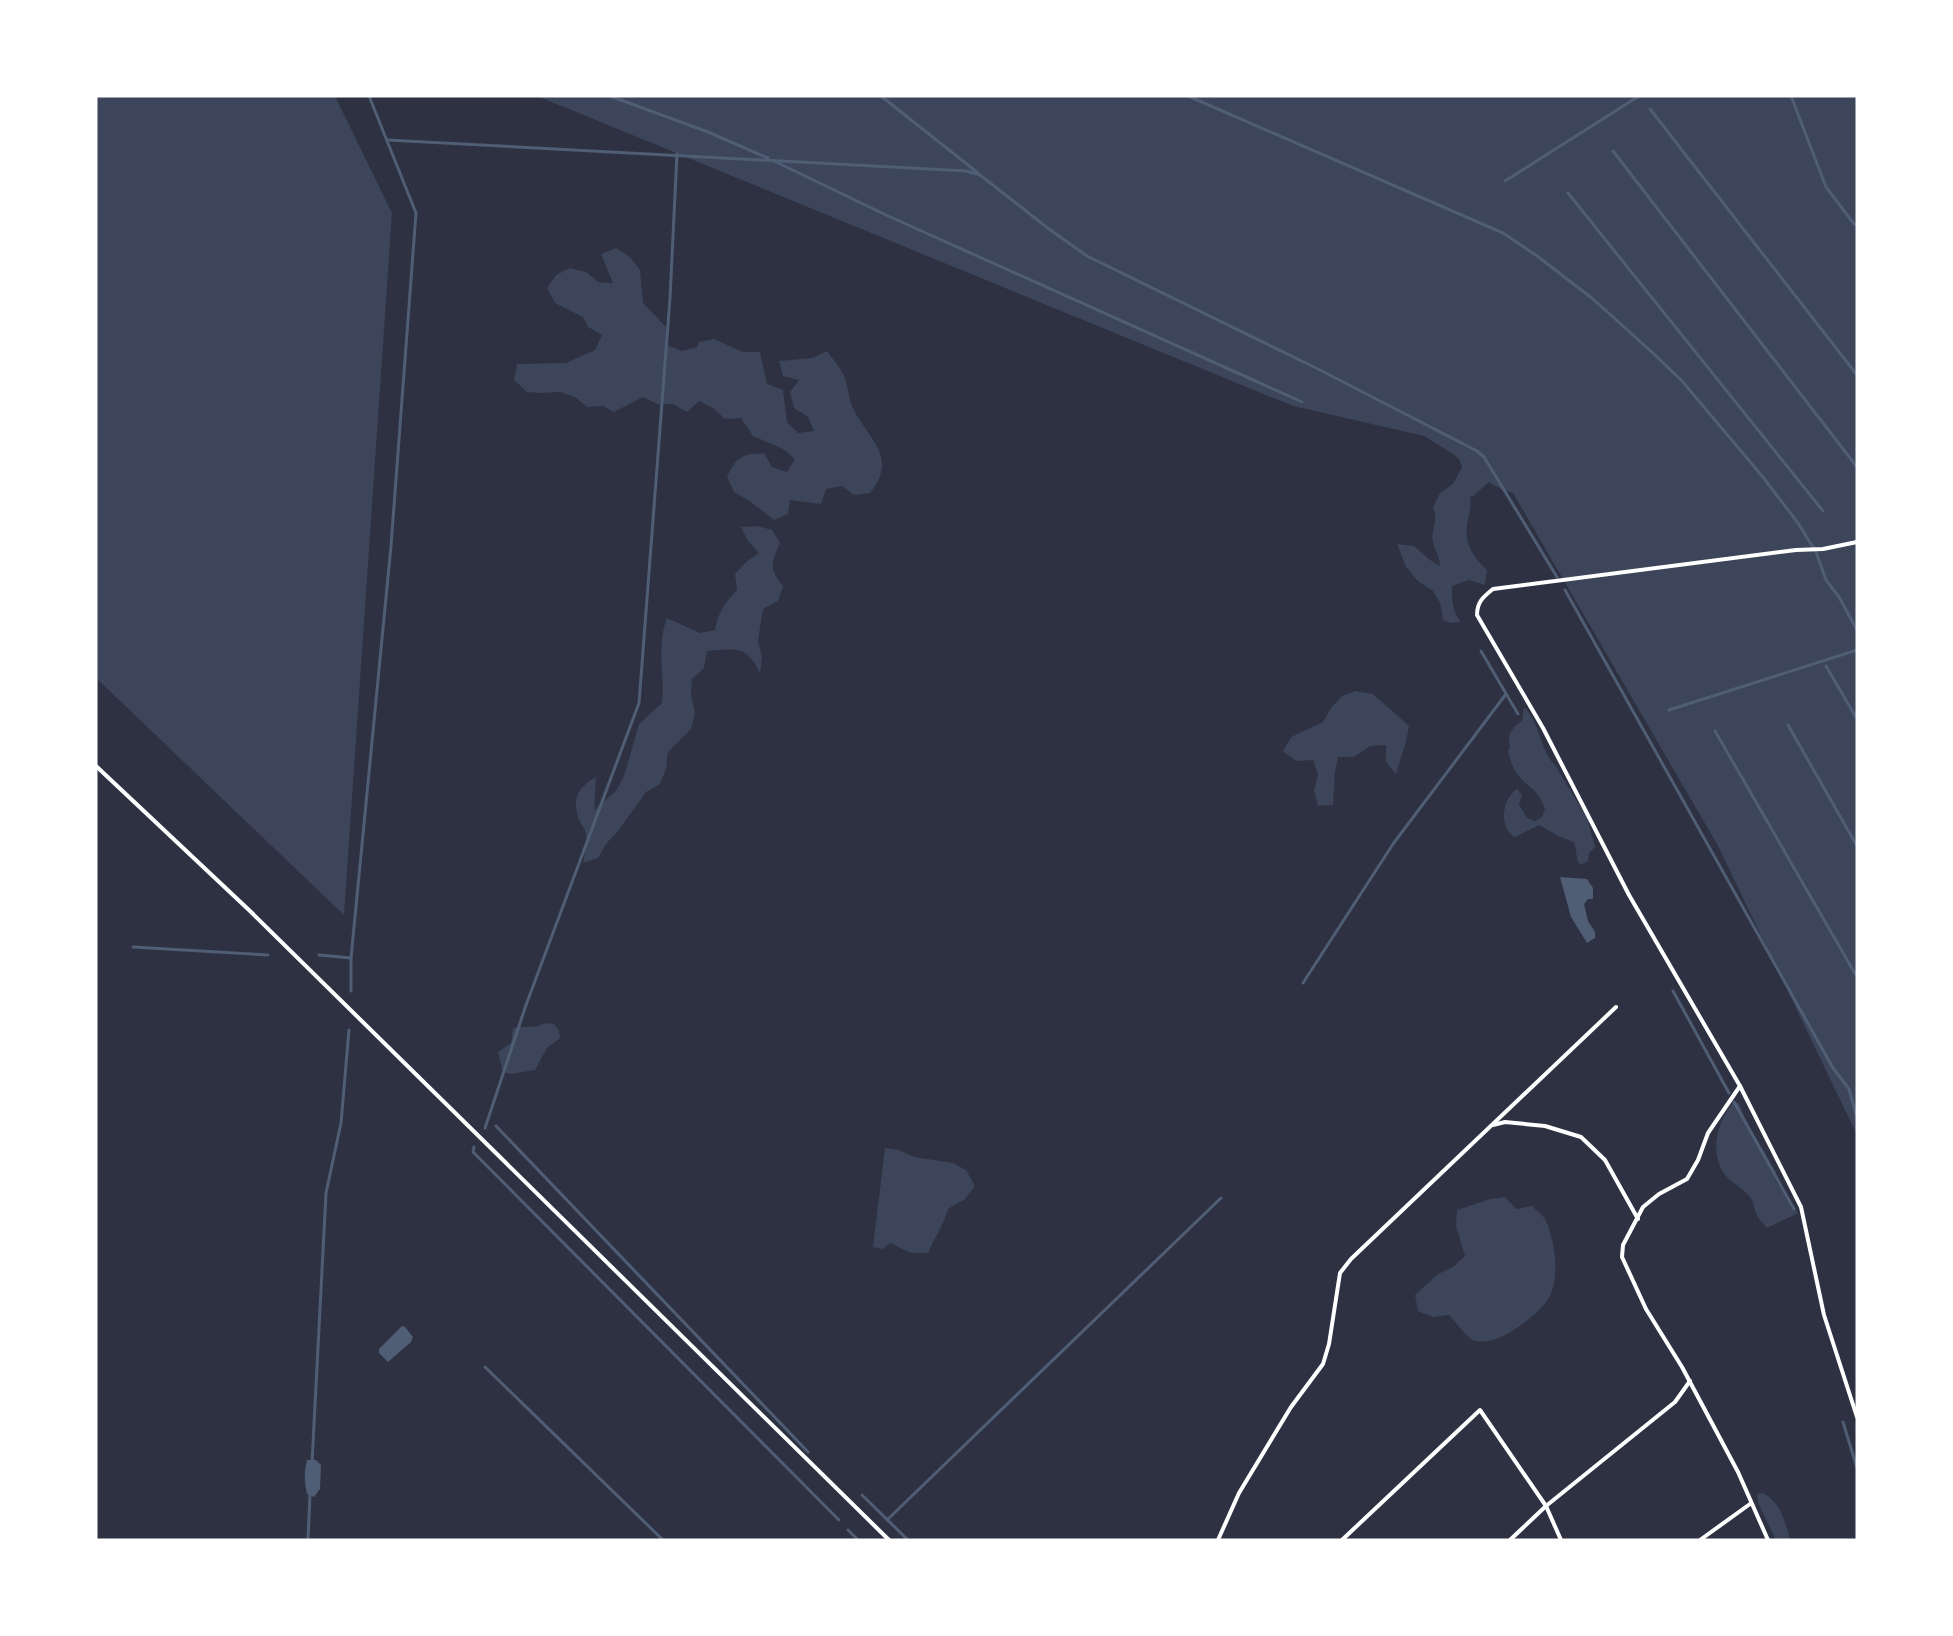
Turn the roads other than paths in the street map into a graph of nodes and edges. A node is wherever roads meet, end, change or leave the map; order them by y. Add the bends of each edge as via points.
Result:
1 (1857, 542) edge
2 (96, 766) edge
3 (1616, 1007) dead end
4 (1740, 1086) junction
5 (1492, 1126) junction
6 (1638, 1219) junction
7 (1690, 1381) junction
8 (1857, 1418) edge
9 (1751, 1504) junction
10 (1546, 1506) junction
11 (889, 1540) edge
12 (1218, 1540) edge
13 (1342, 1540) edge
14 (1510, 1540) edge
15 (1561, 1540) edge
16 (1700, 1540) edge
17 (1768, 1540) edge

1 - 4 street via 1493,589 1477,607 1477,615 1543,728 1629,895
2 - 11 street via 250,911
3 - 5 street
4 - 6 street via 1708,1133 1687,1179 1643,1207
4 - 8 street via 1801,1207 1824,1315
5 - 6 street via 1505,1122 1545,1126 1581,1137 1605,1160
5 - 12 street via 1340,1273 1323,1364 1291,1407 1245,1484
6 - 7 street via 1623,1245 1622,1257 1646,1310
7 - 9 street
7 - 10 street via 1675,1402
9 - 16 street
9 - 17 street
10 - 13 street via 1480,1410
10 - 14 street
10 - 15 street

